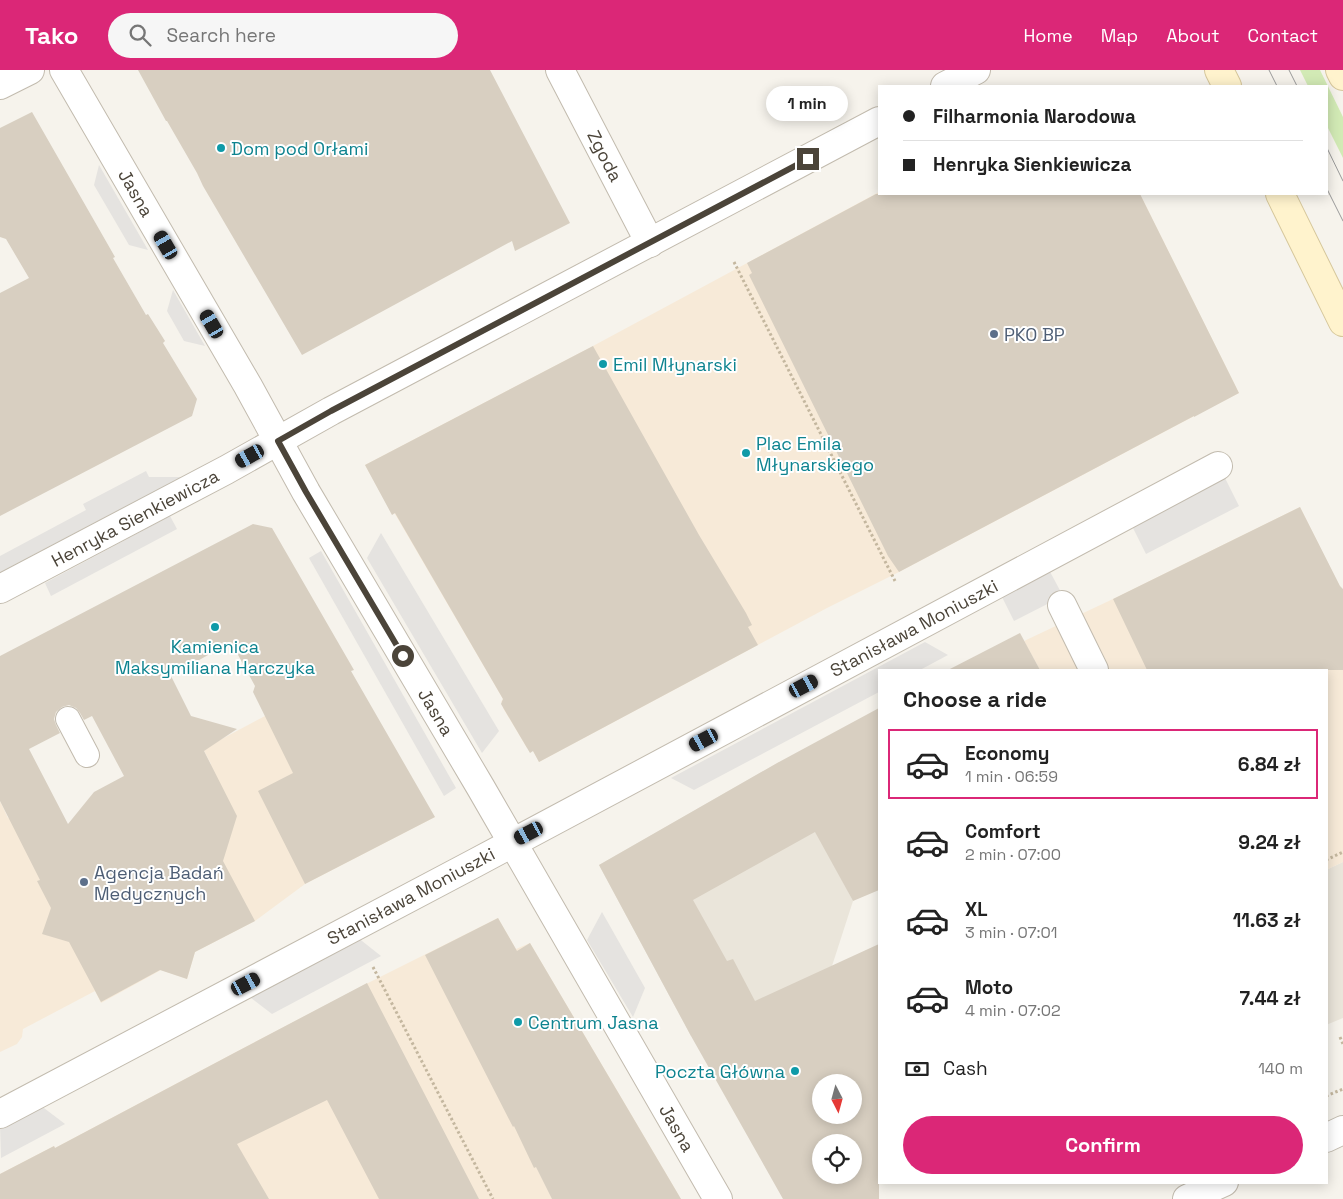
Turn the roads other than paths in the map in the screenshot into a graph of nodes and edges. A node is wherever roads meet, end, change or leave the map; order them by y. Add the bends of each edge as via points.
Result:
1 (30, 70) edge
2 (64, 70) edge
3 (560, 70) edge
4 (976, 70) edge
5 (1219, 70) edge
6 (1340, 70) edge
7 (1343, 76) edge
8 (0, 85) edge
9 (947, 85) edge
10 (1226, 85) edge
11 (878, 122) edge
12 (1280, 195) edge
13 (650, 243) junction
14 (1343, 322) edge
15 (278, 441) junction
16 (1218, 466) dead end
17 (0, 589) edge
18 (1062, 606) dead end
19 (1094, 669) edge
20 (68, 719) dead end
21 (87, 755) dead end
22 (512, 842) junction
23 (0, 1114) edge
24 (1343, 1130) edge
25 (1328, 1137) edge
26 (718, 1199) edge

1 - 8 street
2 - 15 street, Jasna
3 - 13 street, Zgoda
4 - 9 street
5 - 10 main road
6 - 7 main road
11 - 13 street, Henryka Sienkiewicza
12 - 14 main road
13 - 15 street, Henryka Sienkiewicza
15 - 17 street, Henryka Sienkiewicza
15 - 22 street, Jasna
16 - 22 street, Stanisława Moniuszki
18 - 19 street
20 - 21 lane
22 - 23 street, Stanisława Moniuszki
22 - 26 street, Jasna
24 - 25 street

